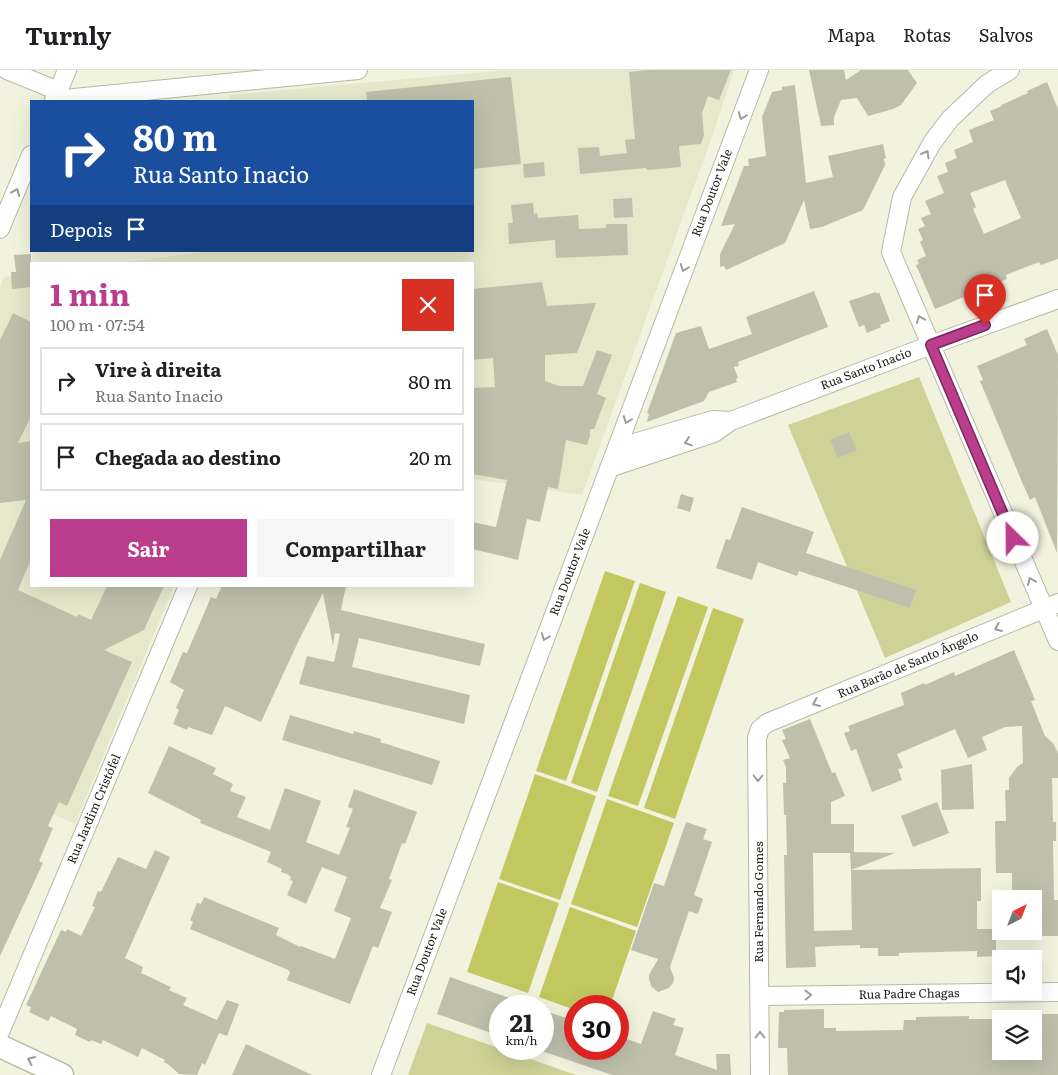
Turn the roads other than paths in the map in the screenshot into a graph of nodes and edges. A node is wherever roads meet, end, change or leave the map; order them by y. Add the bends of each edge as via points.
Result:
1 (7, 70) edge
2 (358, 70) edge
3 (759, 70) edge
4 (1010, 70) edge
5 (59, 89) edge
6 (30, 157) edge
7 (0, 228) edge
8 (1058, 299) edge
9 (931, 345) junction
10 (731, 421) junction
11 (616, 448) junction
12 (609, 468) junction
13 (188, 587) edge
14 (1051, 606) edge
15 (1058, 642) edge
16 (760, 729) joint
17 (1058, 992) edge
18 (759, 996) junction
19 (0, 1032) edge
20 (0, 1046) edge
21 (62, 1075) edge
22 (381, 1075) edge
23 (760, 1075) edge

1 - 5 street
2 - 5 street via 82,98
3 -> 11 street, Rua Doutor Vale
9 -> 4 street via 891,252 902,197 932,143 950,119 987,84
7 -> 6 street
8 - 9 street, Rua Santo Inacio
9 - 10 street, Rua Santo Inacio
14 -> 9 street
10 - 11 street, Rua Santo Inacio via 713,420
10 -> 12 street, Rua Santo Inacio via 714,433
11 - 12 street, Rua Doutor Vale
12 -> 22 street, Rua Doutor Vale
13 - 19 street, Rua Jardim Cristófel
14 - 15 street
14 -> 16 street, Rua Barão de Santo Ângelo via 767,723
16 -> 18 street, Rua Fernando Gomes via 757,738
18 -> 17 street, Rua Padre Chagas
23 -> 18 street, Rua Fernando Gomes
21 -> 20 main road

